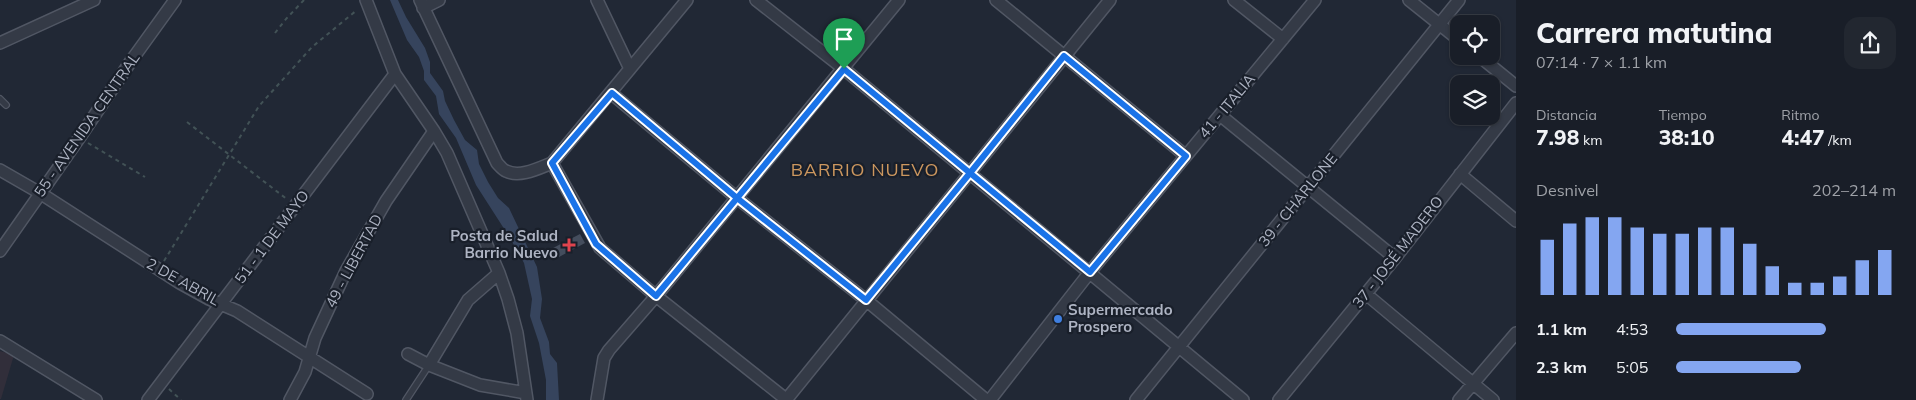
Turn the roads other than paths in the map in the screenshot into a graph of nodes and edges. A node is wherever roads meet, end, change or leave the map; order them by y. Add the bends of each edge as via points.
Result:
1 (94, 0) edge
2 (176, 0) edge
3 (439, 0) edge
4 (597, 0) edge
5 (687, 0) edge
6 (756, 0) edge
7 (899, 0) edge
8 (996, 0) edge
9 (1110, 0) edge
10 (1234, 0) edge
11 (1315, 0) edge
12 (1409, 0) edge
13 (1459, 0) edge
14 (367, 1) edge
15 (422, 4) edge
16 (1440, 24) junction
17 (1450, 32) edge
18 (1283, 39) junction
19 (0, 43) edge
20 (1064, 56) junction
21 (1490, 65) edge
22 (844, 69) junction
23 (630, 70) junction
24 (396, 74) junction
25 (1516, 86) edge
26 (612, 93) junction
27 (0, 99) edge
28 (1516, 103) edge
29 (6, 105) dead end
30 (1220, 115) junction
31 (434, 131) junction
32 (1186, 156) junction
33 (552, 163) junction
34 (0, 170) edge
35 (970, 173) junction
36 (1460, 174) junction
37 (1308, 187) junction
38 (40, 193) junction
39 (737, 198) junction
40 (1516, 221) edge
41 (0, 251) edge
42 (1395, 258) junction
43 (1090, 272) junction
44 (499, 273) junction
45 (1366, 294) junction
46 (656, 296) junction
47 (866, 300) junction
48 (221, 304) junction
49 (1516, 333) edge
50 (0, 341) edge
51 (1179, 347) junction
52 (408, 354) dead end
53 (310, 358) junction
54 (430, 365) junction
55 (1473, 384) junction
56 (367, 394) dead end
57 (527, 397) edge
58 (96, 400) edge
59 (148, 400) edge
60 (290, 400) edge
61 (406, 400) edge
62 (598, 400) edge
63 (787, 400) edge
64 (988, 400) edge
65 (1136, 400) edge
66 (1243, 400) edge
67 (1279, 400) edge
68 (1459, 400) edge
69 (1493, 400) edge

1 - 19 street
2 - 38 street, 55 - AVENIDA CENTRAL
3 - 15 street
4 - 23 street
5 - 23 street
6 - 22 street
7 - 22 street
8 - 20 street
9 - 20 street
10 - 18 street
11 - 18 street, 41 - ITALIA
12 - 16 street
13 - 16 street, 39 - CHARLONE
14 - 24 street
15 - 33 street via 497,163 506,171 518,173
16 - 17 street
16 - 37 street, 39 - CHARLONE
18 - 30 street, 41 - ITALIA
20 - 32 street
20 - 35 street
21 - 25 street
22 - 35 street
22 - 39 street
23 - 26 street
24 - 31 street
24 - 48 street, 51 - 1 DE MAYO
26 - 33 street
26 - 39 street
27 - 29 lane
28 - 36 street, 37 - JOSÉ MADERO
30 - 32 street, 41 - ITALIA
30 - 37 street
31 - 44 street via 447,153
31 - 53 street, 49 - LIBERTAD via 386,201 346,271 315,338
32 - 43 street, 41 - ITALIA
33 - 46 street via 596,244
34 - 38 street, 2 DE ABRIL
35 - 43 street
35 - 47 street
36 - 40 street
36 - 42 street, 37 - JOSÉ MADERO
37 - 42 street
37 - 51 street, 39 - CHARLONE
38 - 41 street, 55 - AVENIDA CENTRAL
38 - 48 street, 2 DE ABRIL via 158,270
39 - 46 street
39 - 47 street
42 - 45 street, 37 - JOSÉ MADERO
43 - 51 street
43 - 64 street, 41 - ITALIA
44 - 54 street via 468,300
44 - 57 street via 517,333
45 - 55 street
45 - 67 street, 37 - JOSÉ MADERO
46 - 62 street via 604,358
46 - 63 street
47 - 63 street
47 - 64 street
48 - 53 street, 2 DE ABRIL
48 - 59 street, 51 - 1 DE MAYO
49 - 55 street
50 - 58 street
51 - 65 street, 39 - CHARLONE
51 - 66 street
52 - 54 street
53 - 56 street, 2 DE ABRIL
53 - 60 street, 49 - LIBERTAD
54 - 57 street via 480,385
54 - 61 lane
55 - 68 street
55 - 69 street

